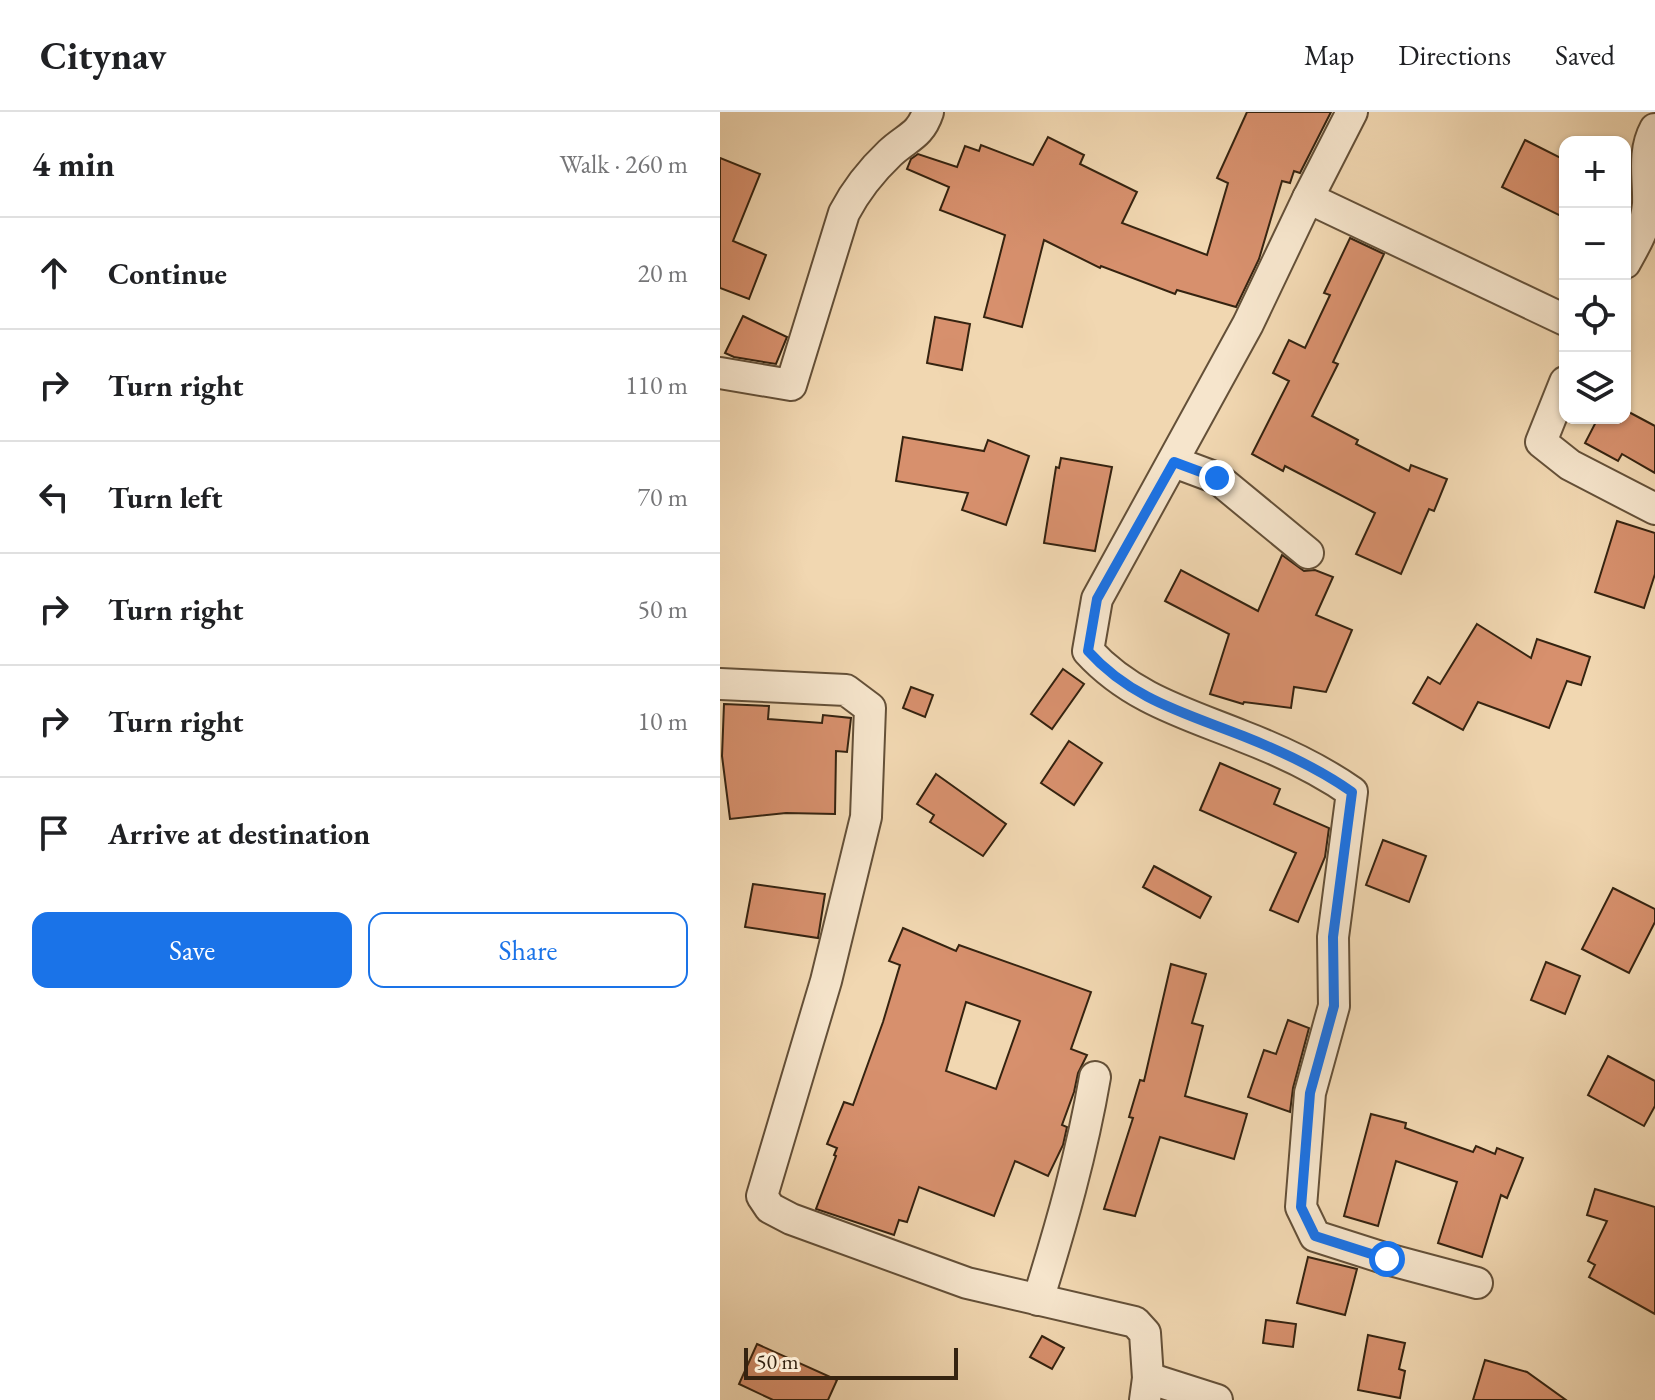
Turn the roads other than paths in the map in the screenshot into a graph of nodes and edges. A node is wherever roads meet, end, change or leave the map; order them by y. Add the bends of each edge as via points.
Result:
1 (928, 112) edge
2 (1352, 112) edge
3 (1655, 129) edge
4 (1308, 198) junction
5 (1651, 208) edge
6 (1631, 253) edge
7 (1559, 317) edge
8 (720, 373) edge
9 (1559, 397) edge
10 (1174, 462) junction
11 (1655, 509) edge
12 (1308, 553) dead end
13 (720, 684) edge
14 (1095, 1077) dead end
15 (1477, 1283) dead end
16 (1038, 1300) junction
17 (1146, 1389) edge
18 (1217, 1400) edge

1 - 8 street via 923,128 883,160 844,213 791,385
2 - 4 street
3 - 5 street via 1647,160
4 - 7 street
4 - 10 street
5 - 6 street
9 - 11 street via 1541,442 1570,465
10 - 12 street via 1217,478
10 - 15 street via 1097,599 1088,651 1106,671 1146,698 1247,737 1323,772 1352,792 1333,937 1334,1006 1310,1093 1301,1207 1315,1236
13 - 16 street via 846,690 870,708 866,817 826,981 762,1196 770,1208 791,1219 967,1283
14 - 16 street via 1069,1198
16 - 17 street via 1135,1322 1145,1333
17 - 18 street

